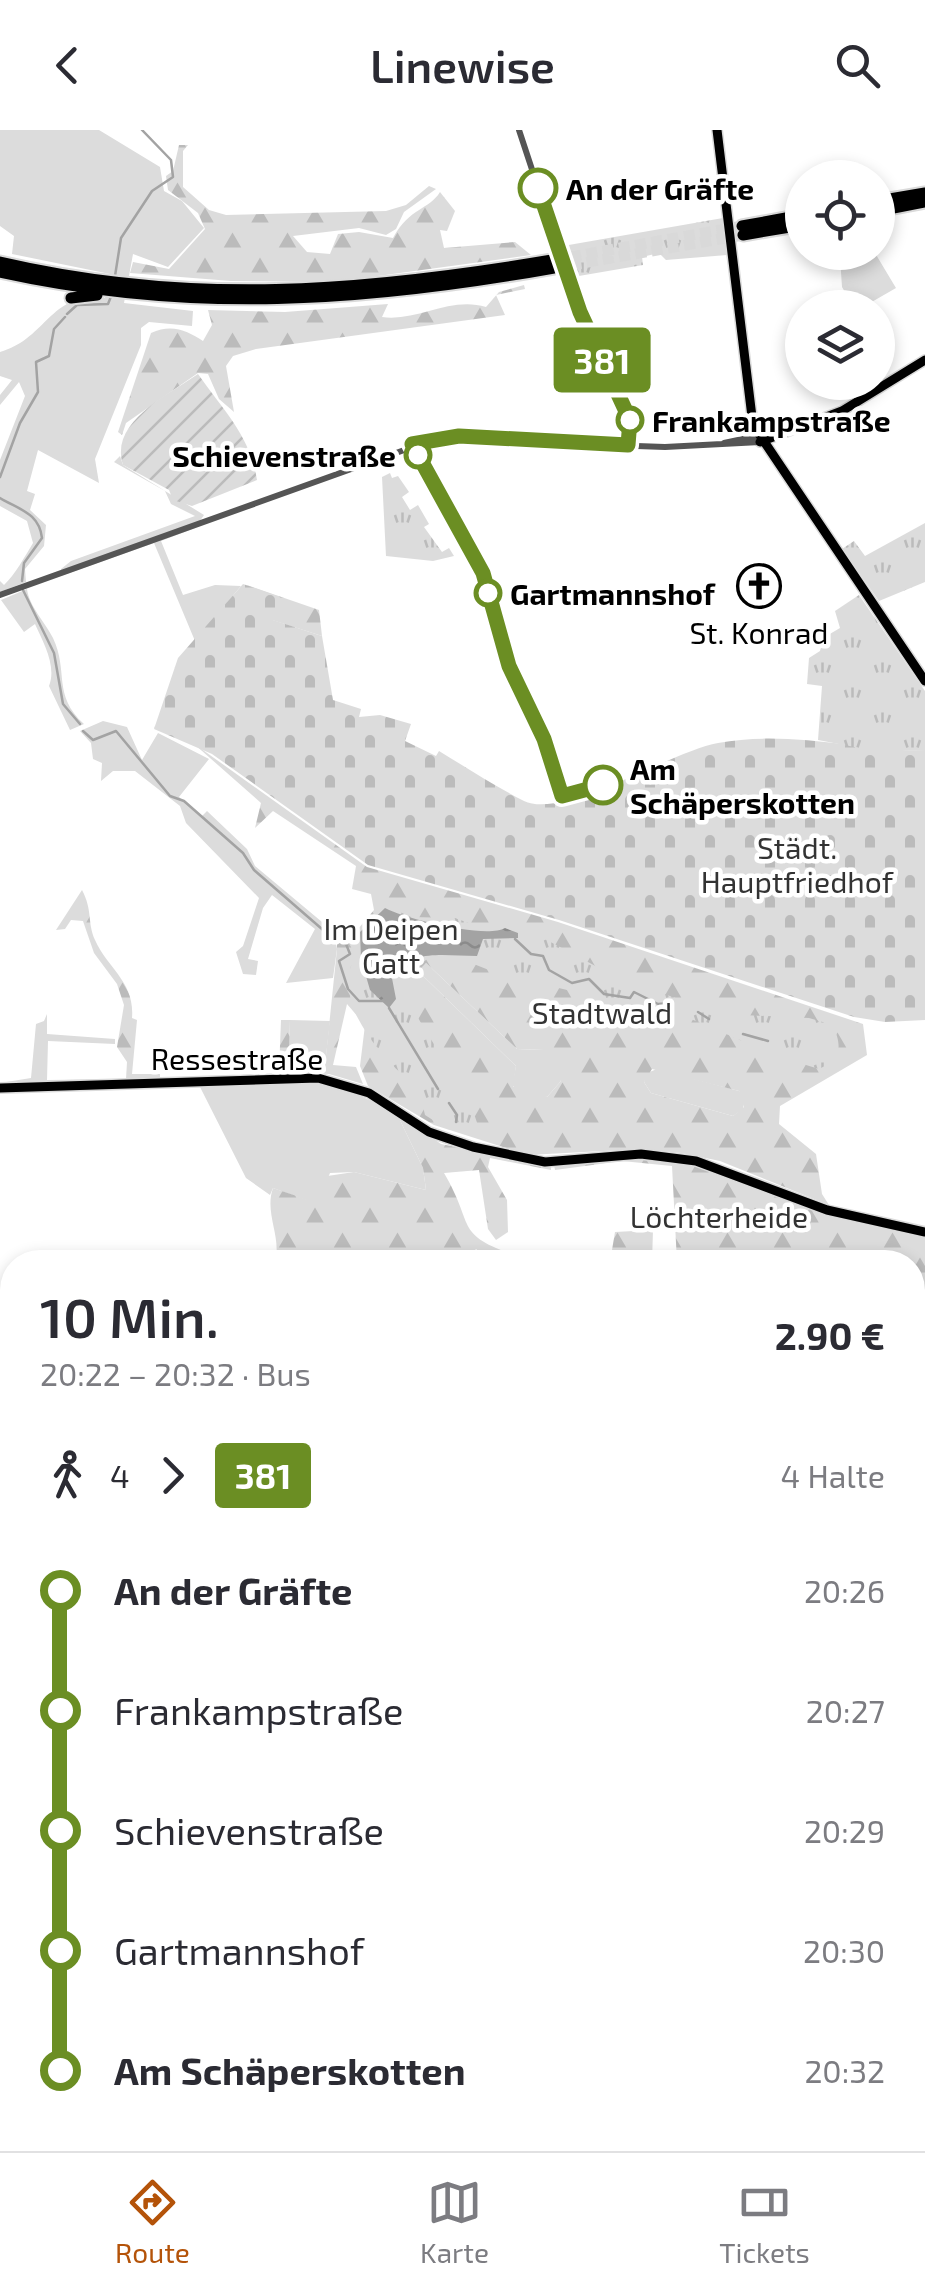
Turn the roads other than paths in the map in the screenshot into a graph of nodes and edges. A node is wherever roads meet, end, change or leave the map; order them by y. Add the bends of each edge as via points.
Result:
1 (519, 130) edge
2 (716, 130) edge
3 (925, 193) edge
4 (895, 198) edge
5 (925, 202) edge
6 (895, 208) edge
7 (785, 219) edge
8 (785, 226) edge
9 (0, 252) edge
10 (0, 262) edge
11 (553, 264) tunnel mouth
12 (24, 268) junction
13 (0, 272) edge
14 (107, 289) junction
15 (71, 298) dead end
16 (925, 360) edge
17 (759, 439) junction
18 (628, 445) junction
19 (0, 596) edge
20 (925, 681) edge
21 (0, 1088) edge
22 (925, 1232) edge

1 - 18 street via 577,306 632,426
2 - 17 main road via 747,404
3 - 4 highway
5 - 6 highway
7 - 8 highway via 742,230
9 - 12 highway
10 - 12 highway
11 - 14 highway via 443,288 346,298 232,301
12 - 14 highway
13 - 14 highway
14 - 15 highway
16 - 17 main road via 859,402
17 - 18 street via 712,447
17 - 20 main road
18 - 19 street via 459,436 412,444
21 - 22 main road, Ressestraße via 318,1078 369,1093 429,1132 461,1144 546,1162 641,1154 696,1160 828,1210

